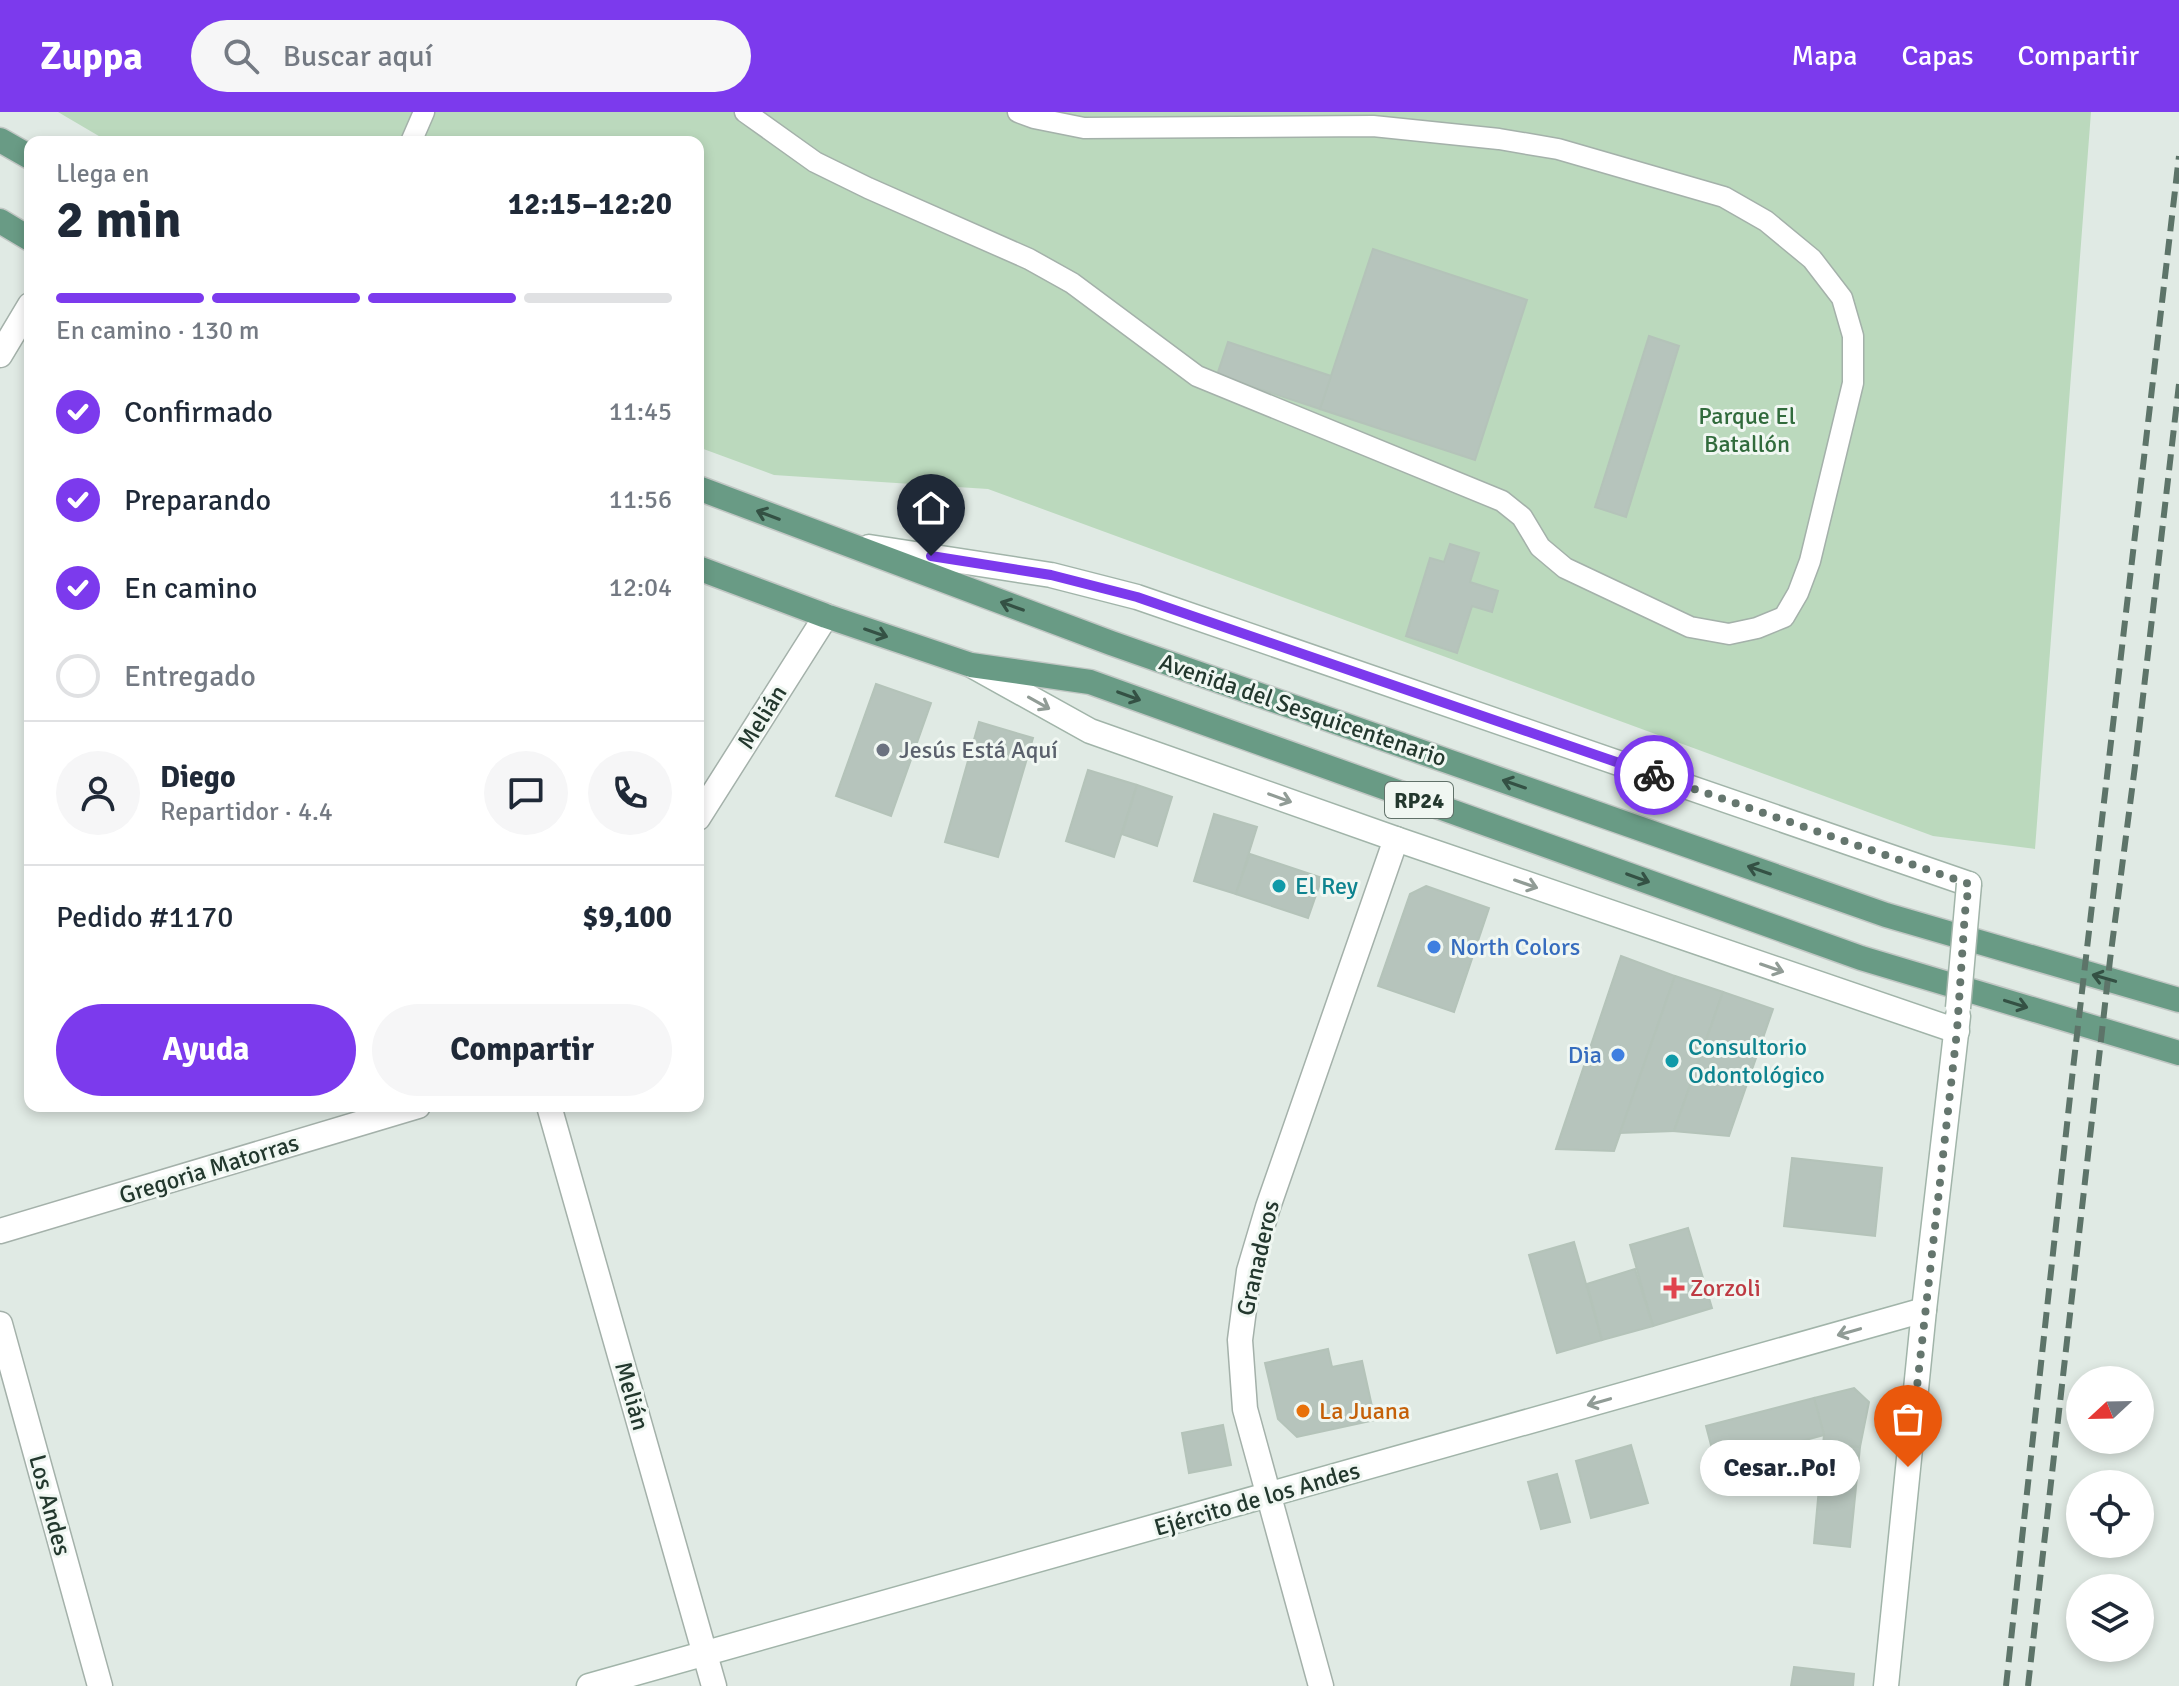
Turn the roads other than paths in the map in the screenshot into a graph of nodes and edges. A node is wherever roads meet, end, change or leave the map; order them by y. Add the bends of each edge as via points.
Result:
1 (424, 112) edge
2 (745, 112) edge
3 (1018, 112) edge
4 (414, 136) edge
5 (0, 140) edge
6 (24, 154) edge
7 (0, 221) edge
8 (24, 235) edge
9 (24, 315) edge
10 (0, 355) edge
11 (704, 490) edge
12 (841, 542) junction
13 (704, 570) edge
14 (826, 616) junction
15 (971, 665) junction
16 (704, 809) edge
17 (1396, 839) junction
18 (2179, 1000) edge
19 (1958, 1020) junction
20 (2179, 1053) edge
21 (398, 1112) edge
22 (551, 1112) edge
23 (0, 1231) edge
24 (1924, 1310) junction
25 (0, 1324) edge
26 (1267, 1496) junction
27 (705, 1654) junction
28 (100, 1686) edge
29 (589, 1686) edge
30 (714, 1686) edge
31 (1321, 1686) edge
32 (1886, 1686) edge

1 - 4 lane
2 - 3 lane via 815,162 1072,283 1197,376 1502,501 1565,568 1690,627 1729,634 1784,617 1810,561 1853,383 1853,336 1842,298 1812,259 1766,221 1724,197 1558,149 1499,139 1373,126 1084,128
5 - 6 main road
7 - 8 main road
9 - 10 street
12 -> 11 main road, Avenida del Sesquicentenario / RP24
18 -> 12 main road, Avenida del Sesquicentenario / RP24 via 1886,915 1111,643
12 - 19 street, Avenida del Sesquicentenario, bridge via 1051,575 1137,597 1969,884
13 - 14 main road, Avenida del Sesquicentenario / RP24
14 -> 15 main road, Avenida del Sesquicentenario / RP24
14 - 16 street, Melián
15 -> 17 street, Avenida del Sesquicentenario via 1090,731
15 -> 20 main road, Avenida del Sesquicentenario / RP24 via 1090,682 1861,958
17 -> 19 street, Avenida del Sesquicentenario
17 - 26 street, Granaderos via 1249,1271 1240,1340 1245,1409
19 - 24 street
21 - 23 street, Gregoria Matorras
22 - 27 street, Melián
24 -> 26 street, Ejército de los Andes
24 - 32 street
25 - 28 street, Los Andes
26 - 27 street, Ejército de los Andes
26 - 31 street, Granaderos
27 - 29 street, Ejército de los Andes
27 - 30 street, Melián

